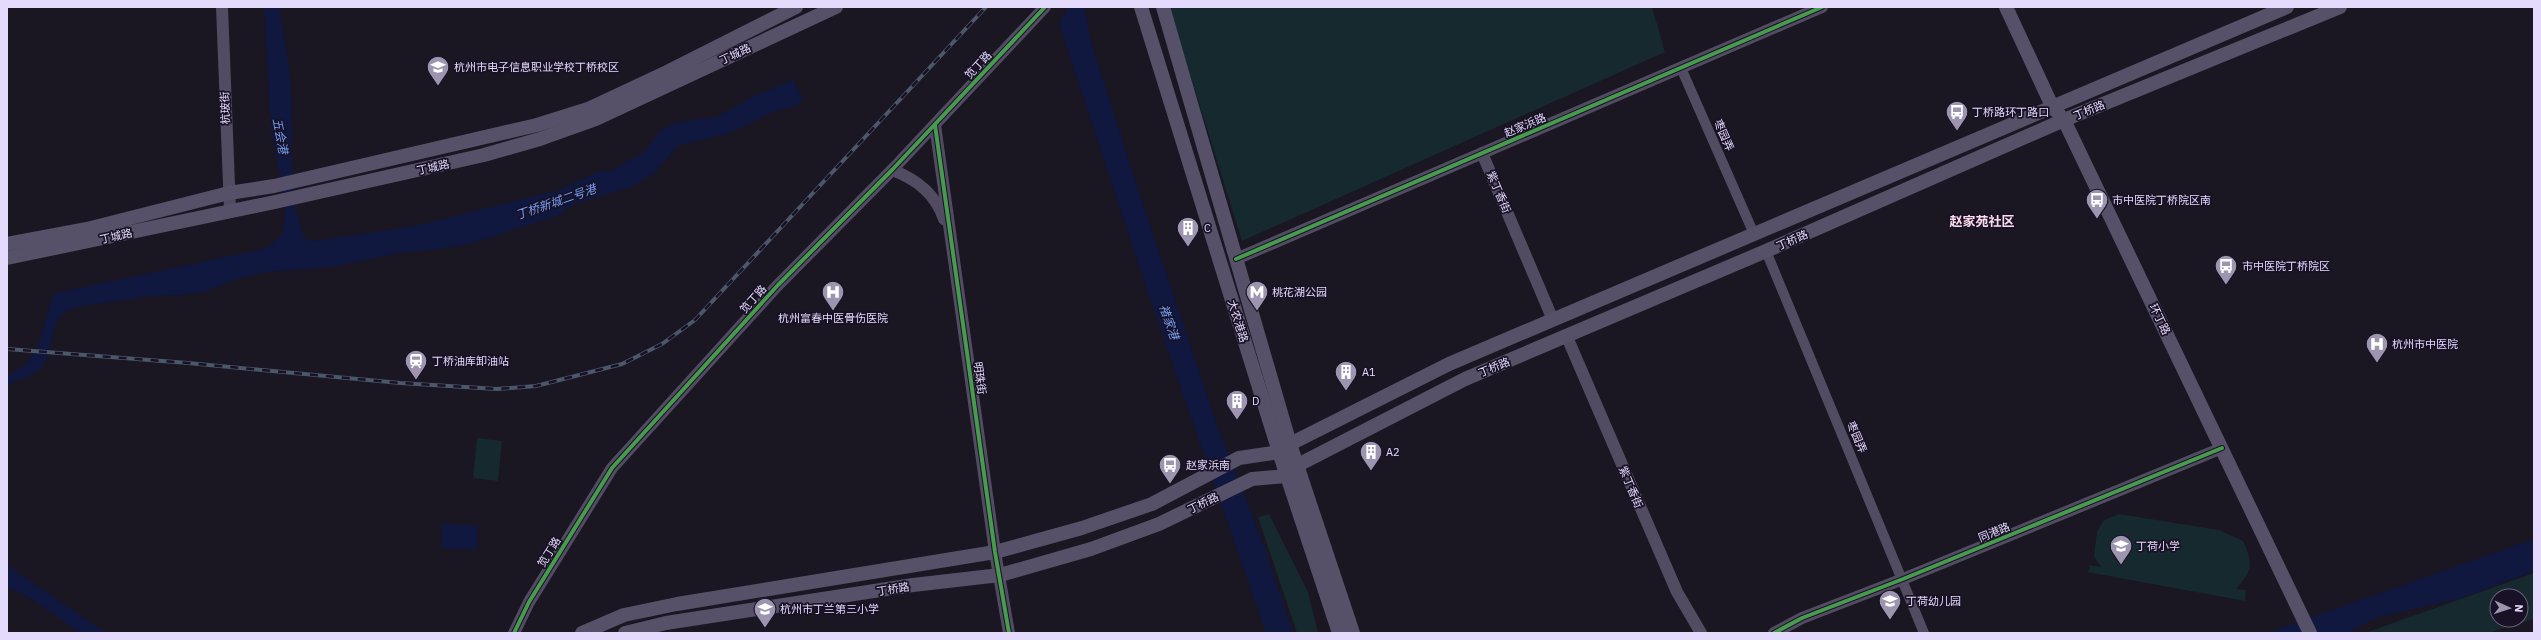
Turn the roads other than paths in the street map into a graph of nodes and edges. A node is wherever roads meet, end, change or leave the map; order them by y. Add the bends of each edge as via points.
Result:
1 (222, 7) edge
2 (796, 7) edge
3 (836, 7) edge
4 (1044, 7) edge
5 (1141, 7) edge
6 (1163, 7) edge
7 (1822, 7) edge
8 (2006, 7) edge
9 (2287, 7) edge
10 (2340, 7) edge
11 (1681, 68) junction
12 (2052, 106) junction
13 (2064, 120) junction
14 (934, 125) junction
15 (1482, 153) junction
16 (892, 170) junction
17 (229, 193) junction
18 (230, 210) junction
19 (1754, 234) junction
20 (951, 239) junction
21 (7, 244) edge
22 (1766, 251) junction
23 (7, 258) edge
24 (1236, 259) junction
25 (1553, 320) junction
26 (1567, 337) junction
27 (1284, 448) junction
28 (2222, 448) junction
29 (1296, 466) junction
30 (1286, 476) junction
31 (995, 552) junction
32 (1000, 575) junction
33 (1903, 579) junction
34 (514, 633) edge
35 (582, 633) edge
36 (625, 633) edge
37 (1009, 633) edge
38 (1339, 633) edge
39 (1353, 633) edge
40 (1701, 633) edge
41 (1774, 633) edge
42 (1924, 633) edge
43 (2310, 633) edge

1 - 17 street, 杭玻街
2 - 17 main road, 丁城路 via 668,72 588,109 537,125 274,186
3 - 18 main road, 丁城路 via 582,124 484,155
4 - 14 street, 笕丁路
5 - 27 main road, 大农港路
6 - 24 main road, 大农港路
7 - 11 street, 赵家浜路
8 - 12 main road, 环丁路
9 - 12 main road, 丁桥路
10 - 13 main road, 丁桥路
11 - 15 street, 赵家浜路
11 - 19 street, 枣园弄
12 - 13 main road, 环丁路
12 - 19 main road, 丁桥路
13 - 22 main road, 丁桥路
13 - 28 main road, 环丁路
14 - 16 street, 笕丁路
14 - 20 street, 明珠街
15 - 24 street, 赵家浜路
15 - 25 street, 紫丁香街
16 - 20 street via 911,177 930,193 942,212
16 - 34 street, 笕丁路 via 778,285 612,468 528,602
17 - 18 street, 杭玻街
17 - 21 main road, 丁城路 via 87,229
18 - 23 main road, 丁城路 via 92,242
19 - 25 main road, 丁桥路
20 - 31 street, 明珠街
22 - 26 main road, 丁桥路
22 - 33 street, 枣园弄
24 - 27 main road, 大农港路
25 - 27 main road, 丁桥路 via 1449,364
26 - 29 main road, 丁桥路 via 1465,379
26 - 40 street, 紫丁香街 via 1677,592
27 - 29 main road, 大农港路
27 - 30 main road, 大农港路
27 - 31 main road, 丁桥路 via 1239,458 1145,506 1082,528
28 - 33 street, 同港路
28 - 43 main road, 环丁路
29 - 30 main road, 丁桥路
29 - 39 main road, 大农港路
30 - 32 main road, 丁桥路 via 1252,479 1159,524 1091,549
30 - 38 main road, 大农港路
31 - 32 street, 明珠街
31 - 35 main road, 丁桥路 via 677,604 624,615
32 - 36 main road, 丁桥路 via 913,585 674,622
32 - 37 street, 明珠街
33 - 41 street, 同港路 via 1802,618
33 - 42 street, 枣园弄

